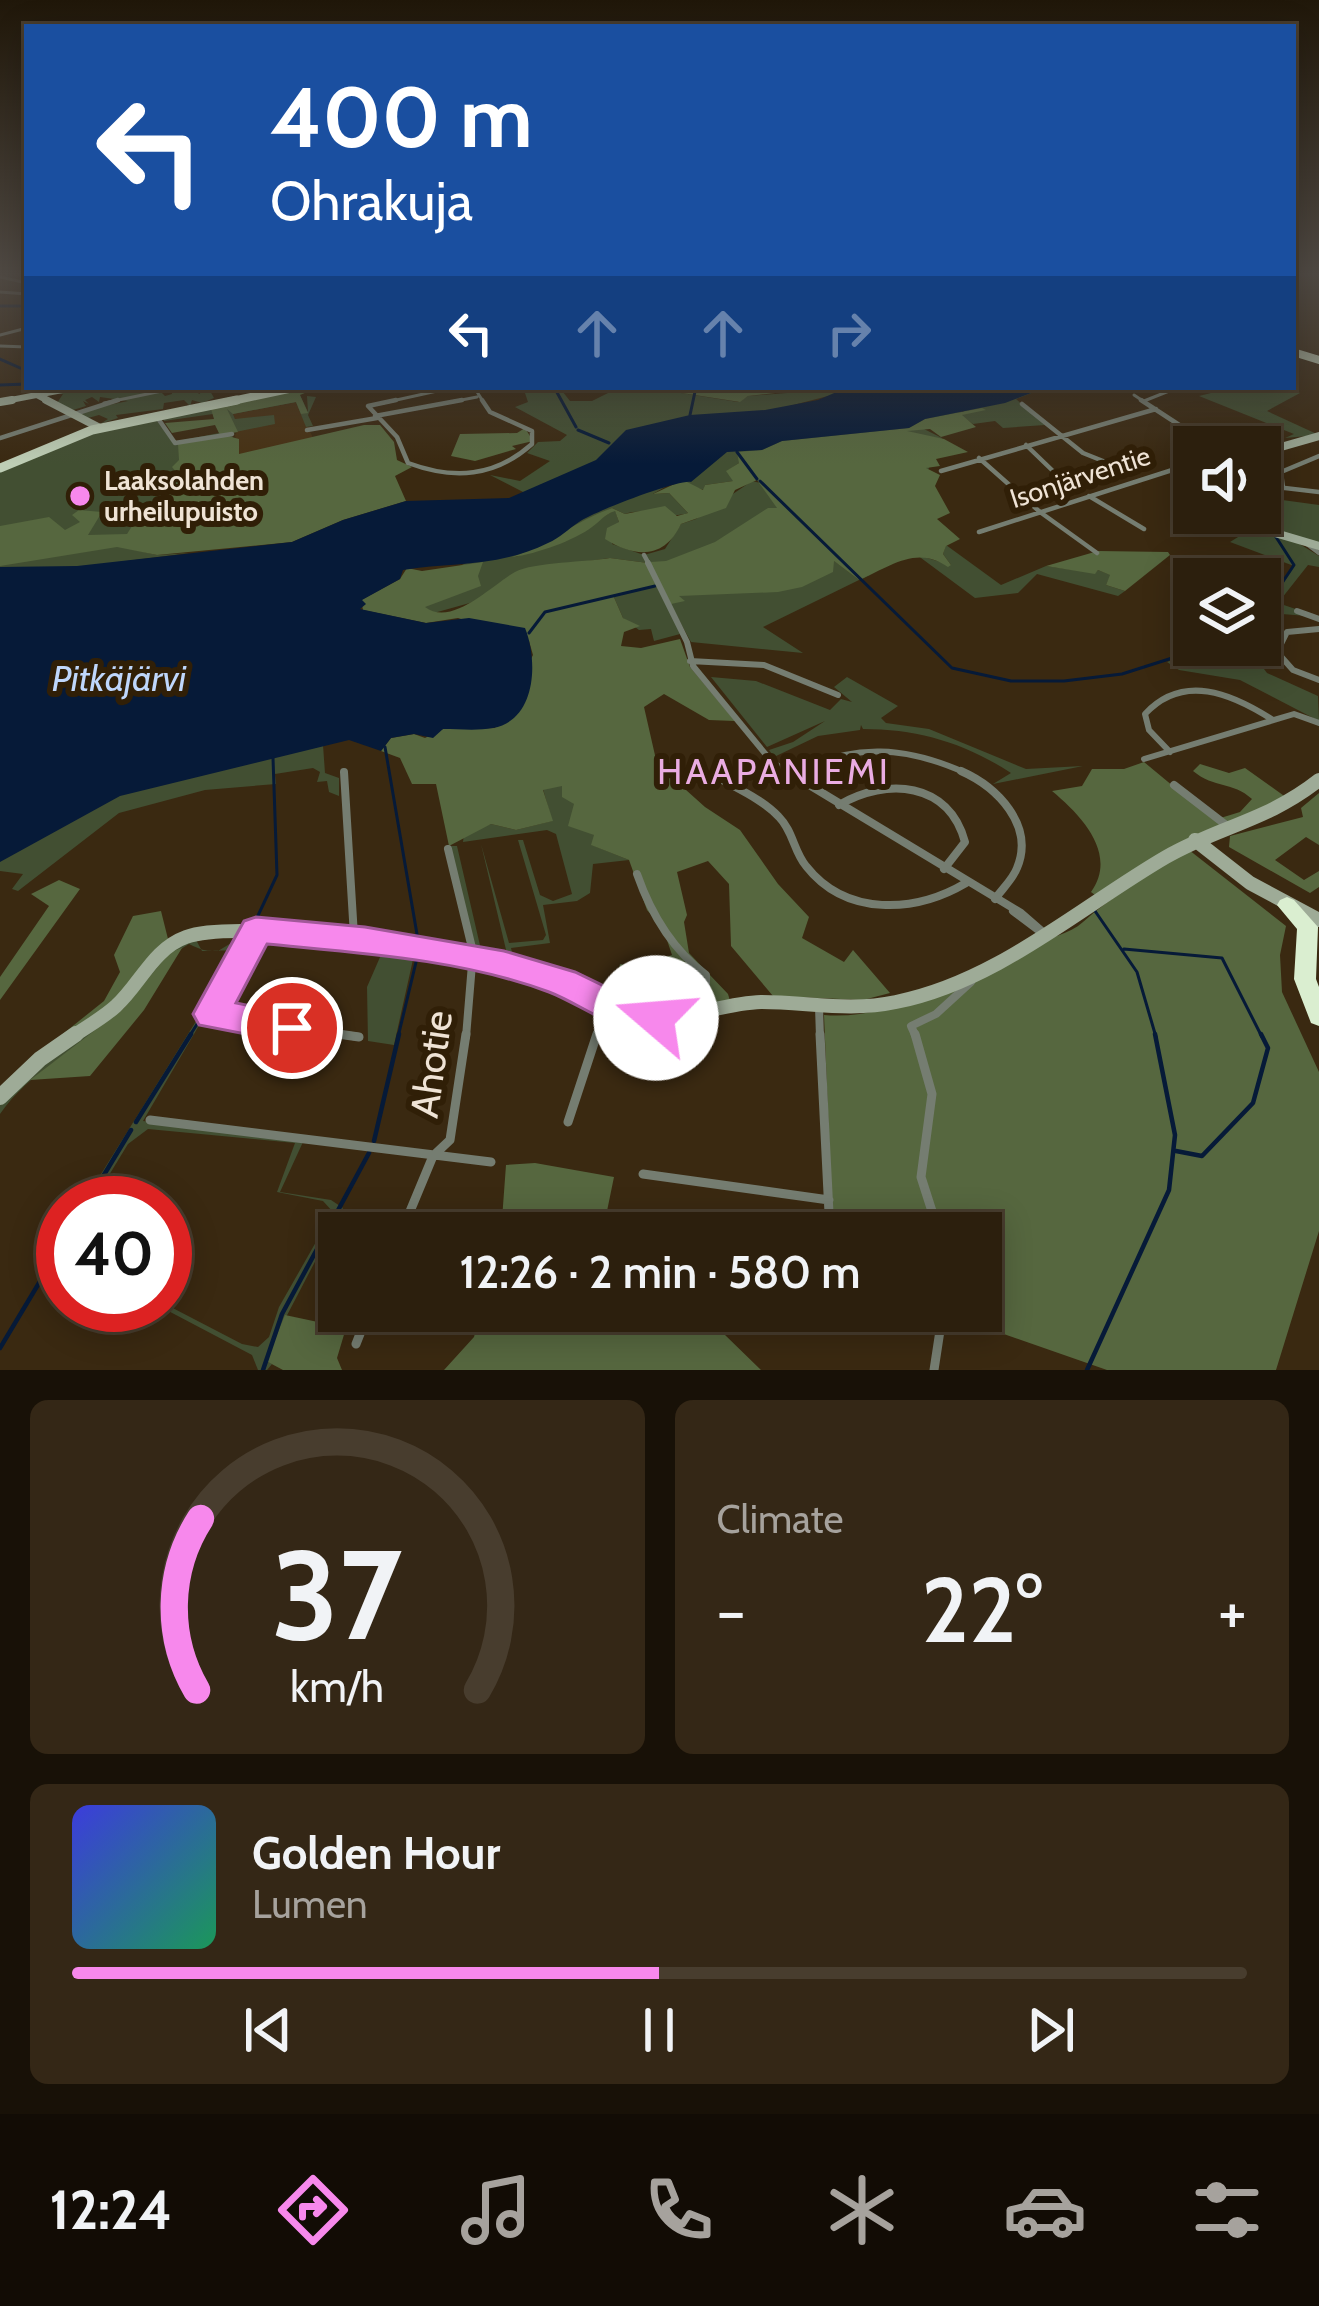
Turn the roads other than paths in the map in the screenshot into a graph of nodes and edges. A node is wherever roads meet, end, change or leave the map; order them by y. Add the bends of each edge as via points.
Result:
1 (60, 390) edge
2 (168, 390) edge
3 (284, 390) edge
4 (441, 390) edge
5 (475, 390) edge
6 (1169, 391) dead end
7 (37, 394) junction
8 (1134, 395) dead end
9 (477, 397) junction
10 (1144, 401) junction
11 (0, 402) edge
12 (1022, 404) dead end
13 (1156, 410) junction
14 (70, 412) junction
15 (156, 415) junction
16 (376, 417) junction
17 (1181, 426) edge
18 (100, 428) junction
19 (308, 430) dead end
20 (232, 434) dead end
21 (4, 436) edge
22 (1060, 436) junction
23 (1319, 436) edge
24 (23, 441) dead end
25 (1026, 445) junction
26 (1281, 447) edge
27 (1319, 455) edge
28 (979, 458) junction
29 (1113, 465) dead end
30 (0, 468) edge
31 (1173, 470) edge
32 (941, 471) dead end
33 (1054, 472) dead end
34 (1283, 488) joint
35 (1319, 492) edge
36 (1089, 496) junction
37 (1040, 512) junction
38 (1144, 529) dead end
39 (979, 532) dead end
40 (1280, 534) edge
41 (1319, 549) edge
42 (1097, 553) dead end
43 (644, 555) dead end
44 (1297, 611) dead end
45 (1319, 619) edge
46 (1319, 629) edge
47 (690, 662) junction
48 (1319, 680) edge
49 (838, 695) dead end
50 (1273, 720) junction
51 (1319, 723) edge
52 (1170, 752) junction
53 (1144, 759) dead end
54 (344, 772) dead end
55 (789, 776) junction
56 (718, 777) dead end
57 (1319, 780) edge
58 (1174, 785) dead end
59 (838, 806) junction
60 (1229, 827) junction
61 (1195, 841) junction
62 (448, 849) dead end
63 (944, 869) junction
64 (638, 874) dead end
65 (966, 882) junction
66 (995, 899) junction
67 (1287, 905) junction
68 (1319, 920) edge
69 (256, 930) junction
70 (1044, 933) junction
71 (353, 939) junction
72 (1306, 950) junction
73 (473, 960) junction
74 (971, 978) junction
75 (607, 1004) junction
76 (819, 1007) junction
77 (705, 1012) junction
78 (1319, 1016) edge
79 (359, 1037) dead end
80 (0, 1097) edge
81 (150, 1120) dead end
82 (568, 1122) dead end
83 (450, 1140) junction
84 (433, 1156) junction
85 (456, 1157) junction
86 (491, 1162) dead end
87 (643, 1174) dead end
88 (830, 1200) junction
89 (410, 1212) edge
90 (830, 1212) edge
91 (933, 1212) edge
92 (361, 1332) edge
93 (941, 1332) edge
94 (356, 1344) dead end
95 (937, 1369) edge

1 - 7 street
2 - 14 street
3 - 15 main road
4 - 16 street via 368,406
5 - 9 street
6 - 10 street
7 - 11 street
7 - 14 street
8 - 10 street
9 - 16 street
9 - 16 street via 534,435 514,460 484,474 408,463
10 - 13 street
12 - 22 street
13 - 17 street
13 - 22 street
14 - 18 street
14 - 21 street
15 - 18 main road
15 - 20 street via 175,443
16 - 19 street
18 - 30 main road
21 - 24 street
22 - 25 street
22 - 29 street
23 - 26 street
25 - 28 street
25 - 33 street
27 - 34 street via 1281,472
28 - 32 street
28 - 37 street
31 - 36 street, Isonjärventie
34 - 35 street
36 - 37 street, Isonjärventie
36 - 38 street
37 - 39 street, Isonjärventie
37 - 42 street
40 - 41 street
43 - 47 street
44 - 45 street
46 - 48 street via 1287,632 1277,652 1293,670
47 - 49 street via 764,664
47 - 55 street
50 - 51 street via 1297,714
50 - 52 street
50 - 52 street via 1221,694 1163,694 1148,706 1146,722
52 - 53 street
54 - 71 street
55 - 59 street
55 - 66 street via 829,756 875,749 931,756 974,776 1007,805 1023,838 1024,858
56 - 65 street via 780,817 808,870 851,898 913,907
57 - 60 street via 1294,803
58 - 60 street
59 - 63 street
59 - 63 street via 880,787 943,802 965,842
60 - 61 street
61 - 67 street
61 - 68 street
61 - 70 street
62 - 73 street, Ahotie
63 - 65 street
64 - 77 street via 677,953 706,975
65 - 66 street
66 - 70 street
67 - 68 street
67 - 72 highway via 1308,927
68 - 72 highway
69 - 71 street
69 - 79 street via 212,1014
69 - 80 street via 171,944 116,1006
70 - 74 street
71 - 73 street
72 - 78 highway via 1305,979
73 - 75 street via 551,978
73 - 83 street, Ahotie
74 - 76 street via 898,1002
74 - 91 street via 965,991 911,1026 932,1094 921,1177
75 - 77 street via 656,1018
75 - 82 street
76 - 77 street via 758,1002
76 - 88 street
81 - 84 street
83 - 84 street, Ahotie
83 - 85 street
84 - 85 street
84 - 89 street, Ahotie
85 - 86 street
87 - 88 street
88 - 90 street
92 - 94 street
93 - 95 street

